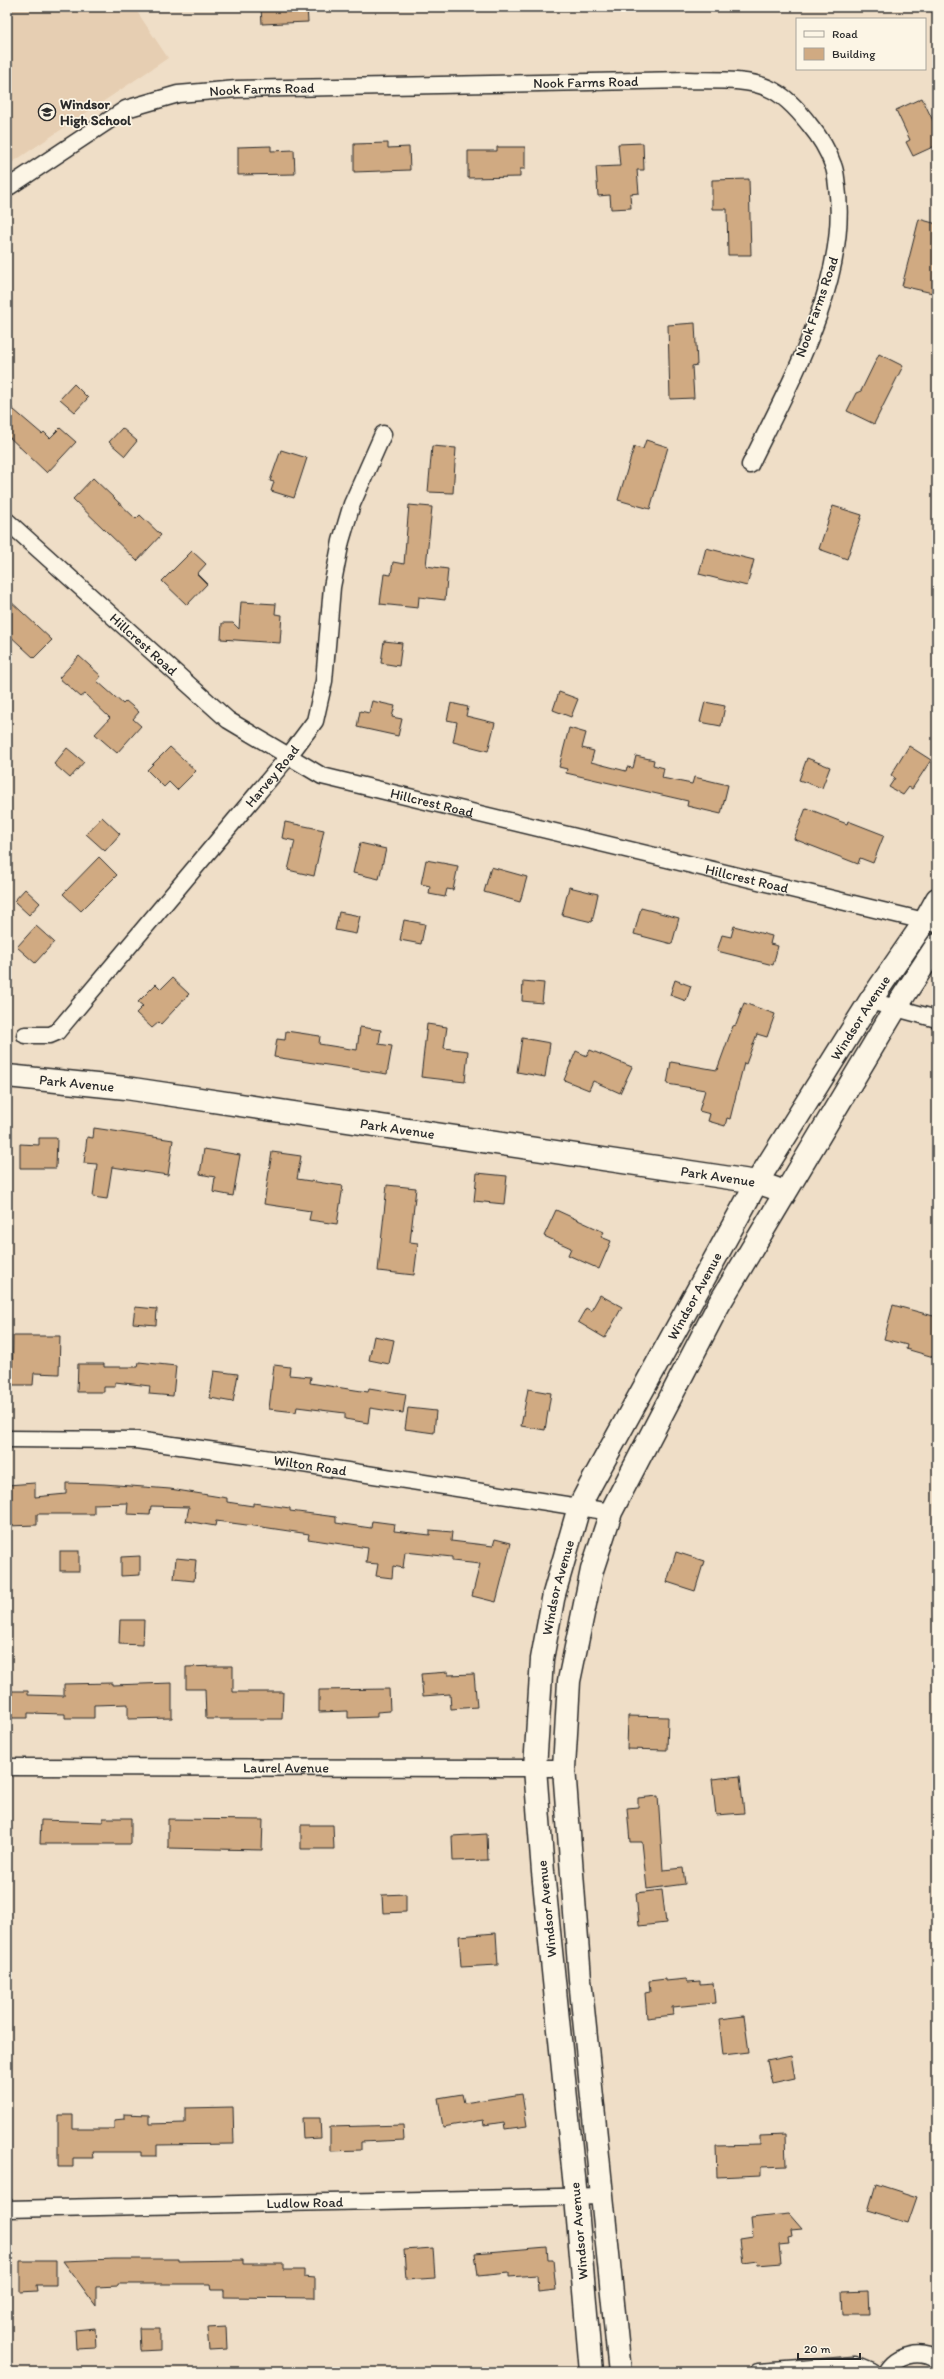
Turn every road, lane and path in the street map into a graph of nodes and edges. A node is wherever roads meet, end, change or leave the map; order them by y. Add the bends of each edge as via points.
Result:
1 (7, 188) edge
2 (382, 434) dead end
3 (750, 465) dead end
4 (7, 521) edge
5 (288, 757) junction
6 (937, 898) edge
7 (931, 923) edge
8 (937, 944) edge
9 (870, 1001) junction
10 (896, 1009) junction
11 (937, 1019) edge
12 (26, 1035) dead end
13 (7, 1076) edge
14 (757, 1182) junction
15 (785, 1192) junction
16 (7, 1439) edge
17 (579, 1507) junction
18 (611, 1512) junction
19 (7, 1767) edge
20 (535, 1768) junction
21 (564, 1768) junction
22 (604, 2196) junction
23 (576, 2197) junction
24 (7, 2209) edge
25 (937, 2360) edge
26 (591, 2372) edge
27 (620, 2372) edge
28 (758, 2372) edge
29 (872, 2372) edge
30 (886, 2372) edge

1 - 3 street, Nook Farms Road via 126,109 178,94 237,89 687,80 735,81 768,88 794,106 820,136 834,166 838,232 834,262 810,338
2 - 5 street, Harvey Road via 352,504 341,542 332,587 324,681 315,721
4 - 5 street, Hillcrest Road via 228,720
5 - 7 street, Hillcrest Road via 322,776
5 - 12 street, Harvey Road via 56,1032 50,1035
6 - 7 main road, Windsor Avenue
7 - 9 main road, Windsor Avenue
8 - 10 main road, Windsor Avenue
9 - 10 street
9 - 14 main road, Windsor Avenue
10 - 11 street
10 - 15 main road, Windsor Avenue
13 - 14 main road, Park Avenue via 126,1088
14 - 15 main road, Park Avenue
14 - 17 main road, Windsor Avenue
15 - 18 main road, Windsor Avenue via 719,1304
16 - 17 street, Wilton Road via 136,1440
17 - 18 street, Wilton Road
17 - 20 main road, Windsor Avenue via 554,1594 542,1659
18 - 21 main road, Windsor Avenue via 592,1570 569,1681
19 - 20 street, Laurel Avenue
20 - 21 street, Laurel Avenue
20 - 23 main road, Windsor Avenue
21 - 22 main road, Windsor Avenue via 580,1979
22 - 23 street, Ludlow Road
22 - 27 main road, Windsor Avenue
23 - 24 street, Ludlow Road
23 - 26 main road, Windsor Avenue
25 - 30 street via 922,2354 910,2355 899,2359
28 - 29 street via 855,2365

